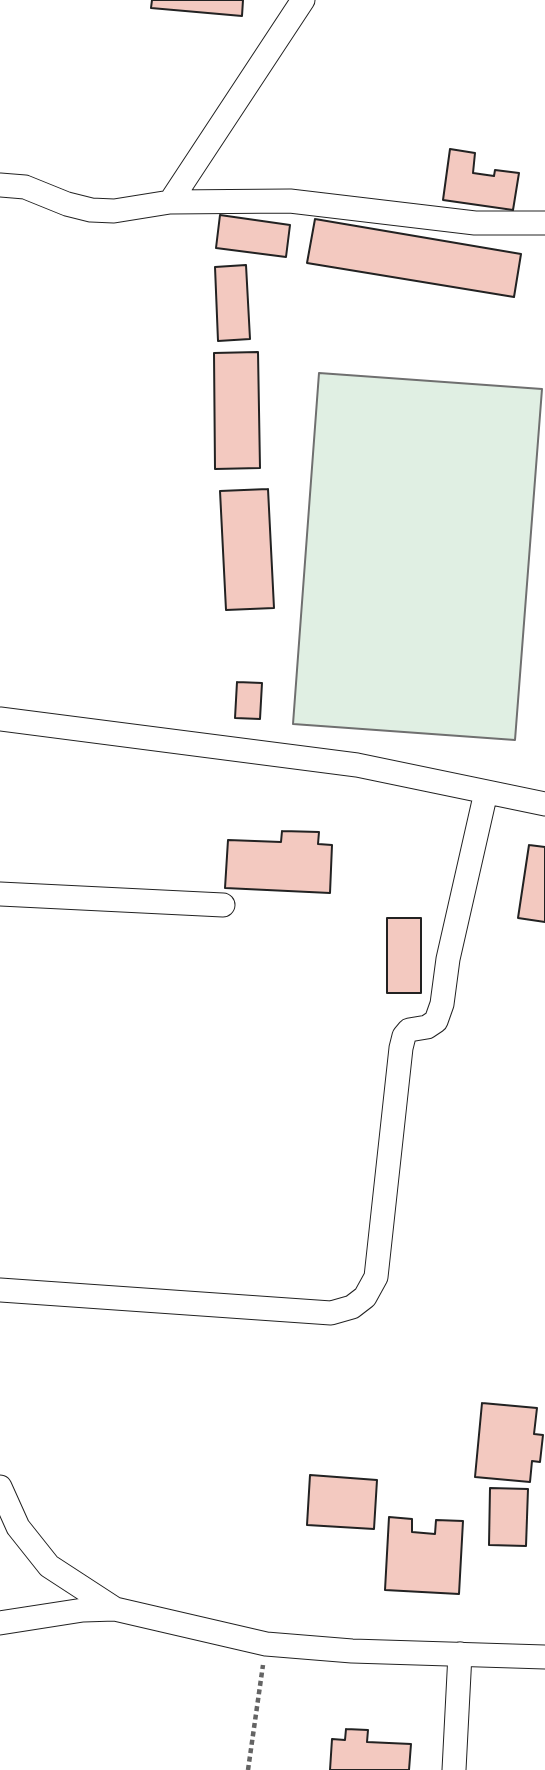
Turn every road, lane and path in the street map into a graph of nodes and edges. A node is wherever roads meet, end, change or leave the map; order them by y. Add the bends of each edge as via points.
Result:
1 (303, 0) edge
2 (0, 186) edge
3 (170, 202) junction
4 (545, 223) edge
5 (0, 719) edge
6 (486, 792) junction
7 (545, 804) edge
8 (0, 894) edge
9 (223, 905) dead end
10 (0, 1290) edge
11 (0, 1487) edge
12 (115, 1609) junction
13 (0, 1623) edge
14 (266, 1644) junction
15 (460, 1654) junction
16 (545, 1657) edge
17 (248, 1770) edge
18 (454, 1770) edge

1 - 3 street
2 - 3 street via 25,187 90,210
3 - 4 street via 290,201 475,223
5 - 6 street via 357,765
6 - 7 street
6 - 10 street via 442,1004 436,1021 409,1030 401,1048 376,1277 365,1297 352,1307 331,1313
8 - 9 street
11 - 12 street via 18,1527 49,1566
12 - 13 street
12 - 14 street
14 - 15 street
14 - 17 path
15 - 16 street
15 - 18 street

